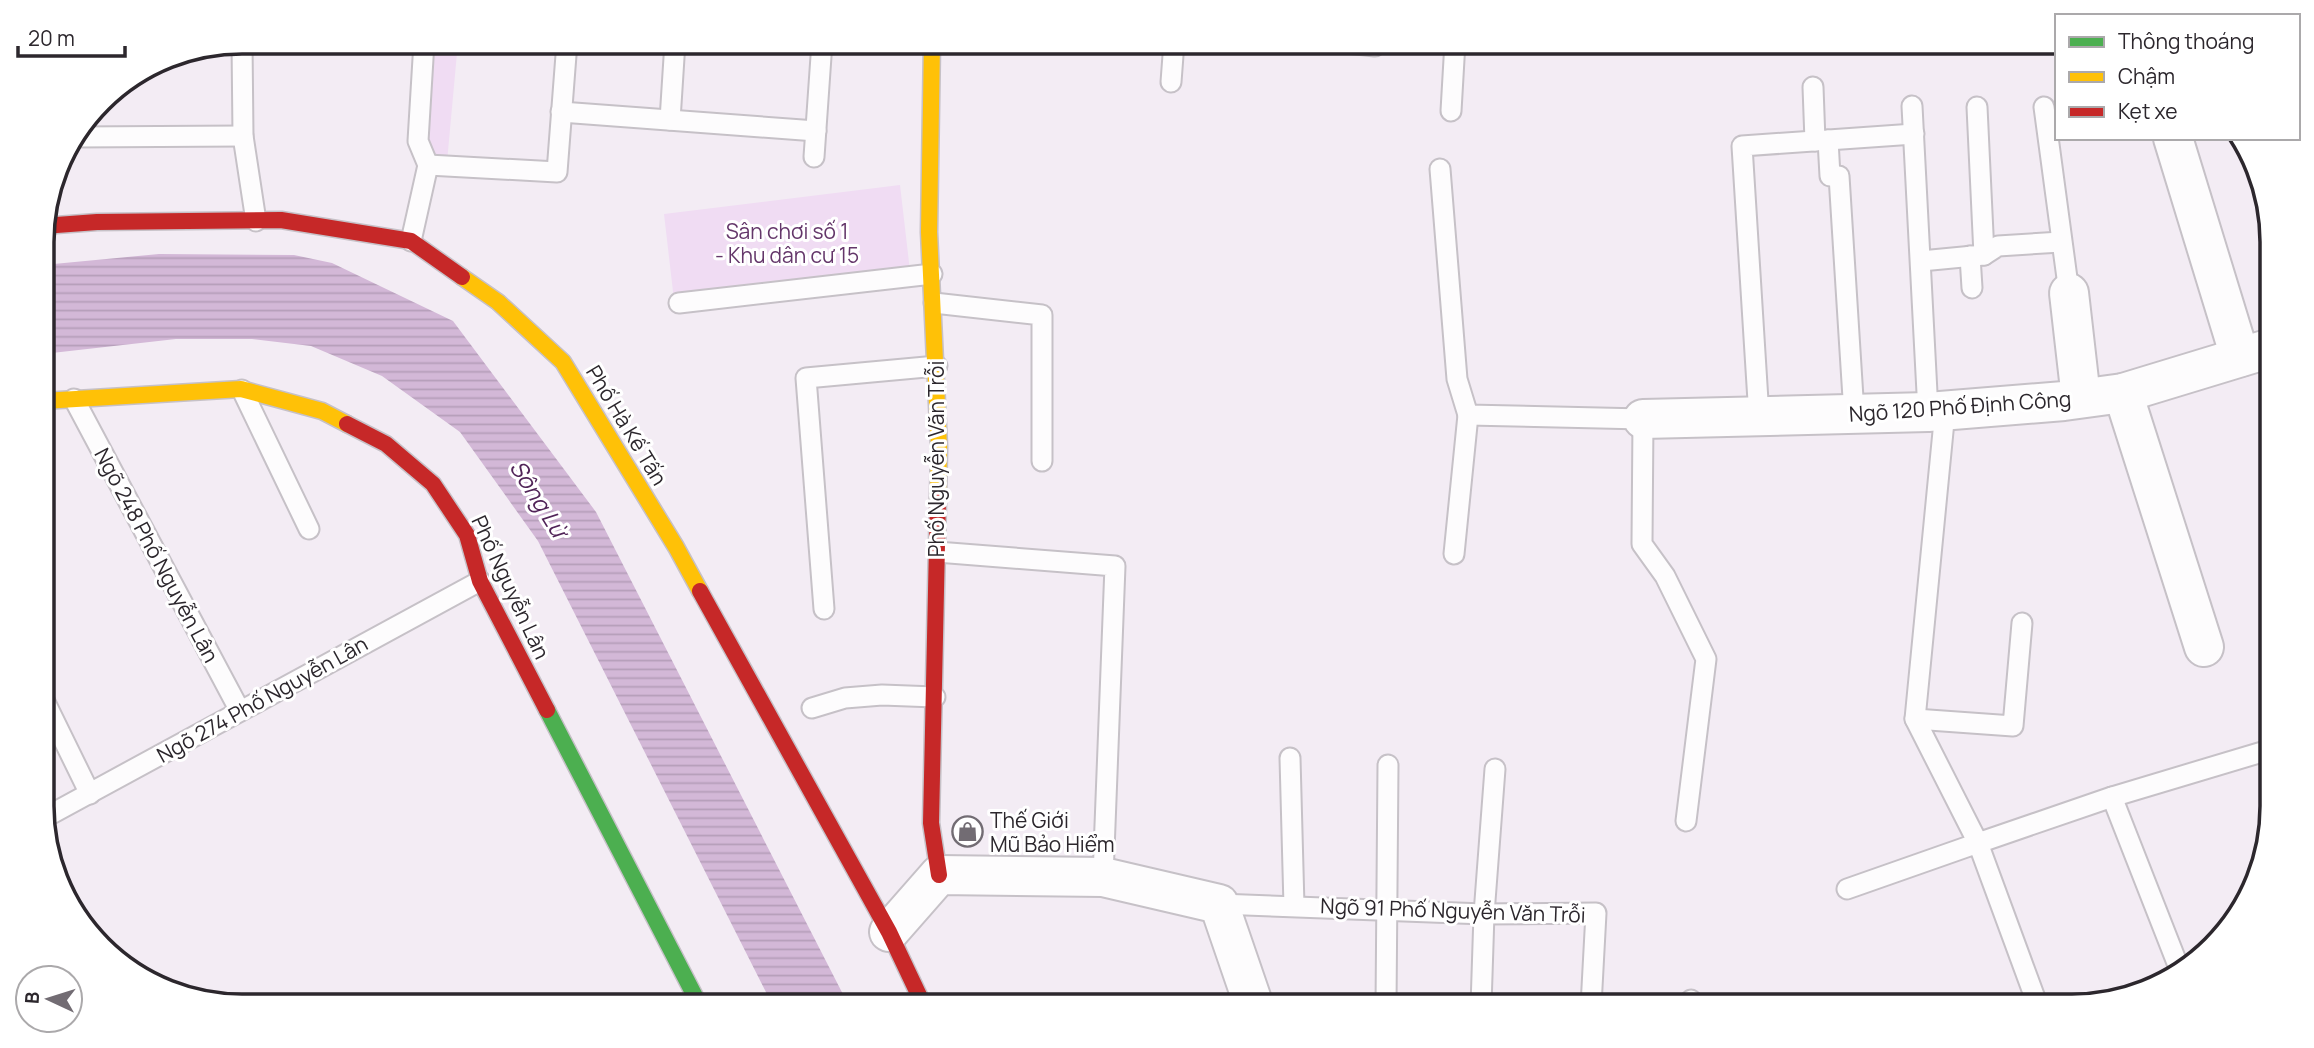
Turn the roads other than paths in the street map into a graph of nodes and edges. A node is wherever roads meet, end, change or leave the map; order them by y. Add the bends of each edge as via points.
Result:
1 (242, 54) edge
2 (423, 54) edge
3 (566, 54) edge
4 (674, 54) edge
5 (821, 54) edge
6 (932, 54) edge
7 (1173, 54) edge
8 (1454, 54) edge
9 (1171, 82) dead end
10 (1813, 87) dead end
11 (1912, 106) dead end
12 (1977, 107) dead end
13 (2044, 107) dead end
14 (1451, 111) dead end
15 (561, 112) junction
16 (670, 120) junction
17 (816, 131) junction
18 (1914, 134) junction
19 (243, 136) junction
20 (87, 137) edge
21 (1821, 140) junction
22 (2174, 140) edge
23 (814, 157) dead end
24 (428, 165) junction
25 (1440, 169) dead end
26 (256, 221) junction
27 (55, 225) edge
28 (411, 241) junction
29 (2061, 242) junction
30 (1977, 256) junction
31 (1921, 261) junction
32 (932, 274) junction
33 (1972, 288) dead end
34 (2069, 293) joint
35 (679, 303) dead end
36 (934, 303) junction
37 (2255, 352) edge
38 (937, 366) junction
39 (242, 388) junction
40 (2123, 393) junction
41 (2081, 398) junction
42 (74, 399) junction
43 (55, 400) edge
44 (1936, 412) junction
45 (1854, 414) junction
46 (1468, 415) junction
47 (1759, 417) junction
48 (1643, 419) junction
49 (1042, 461) dead end
50 (309, 529) dead end
51 (937, 552) junction
52 (1454, 554) dead end
53 (480, 580) junction
54 (824, 609) dead end
55 (2022, 623) dead end
56 (2204, 647) dead end
57 (935, 697) junction
58 (812, 708) dead end
59 (240, 711) junction
60 (1915, 719) junction
61 (54, 721) edge
62 (2260, 757) edge
63 (1290, 758) dead end
64 (1388, 765) dead end
65 (1495, 769) dead end
66 (90, 793) junction
67 (2112, 797) junction
68 (55, 812) edge
69 (1686, 821) dead end
70 (1978, 844) junction
71 (939, 875) junction
72 (1104, 877) junction
73 (1847, 889) dead end
74 (1219, 904) junction
75 (1294, 906) junction
76 (1388, 909) junction
77 (1484, 914) junction
78 (889, 932) junction
79 (2177, 962) edge
80 (1250, 993) edge
81 (1386, 993) edge
82 (1481, 993) edge
83 (1592, 993) edge
84 (2033, 993) edge
85 (694, 994) edge
86 (919, 994) edge

1 - 19 lane
2 - 24 lane via 418,141
3 - 15 lane
4 - 16 lane
5 - 17 lane
6 - 32 street, Phố Nguyễn Văn Trỗi
7 - 9 lane
8 - 14 lane
10 - 21 lane
11 - 18 lane
12 - 30 lane
13 - 29 lane
15 - 16 lane
15 - 24 lane via 557,172
16 - 17 lane
17 - 23 lane
18 - 21 lane
18 - 31 lane
19 - 20 lane
19 - 26 lane
21 - 45 lane via 1830,176 1839,176
21 - 47 lane via 1742,146
22 - 37 street
24 - 28 lane
25 - 46 lane via 1457,379
26 - 27 street, Phố Hà Kế Tấn
26 - 28 street, Phố Hà Kế Tấn via 281,220
28 - 78 street, Phố Hà Kế Tấn via 498,302 564,362 676,547
29 - 30 lane via 1998,246
29 - 34 lane
30 - 31 lane
30 - 33 lane
31 - 44 lane
32 - 35 lane
32 - 36 street, Phố Nguyễn Văn Trỗi
34 - 41 street
36 - 38 street, Phố Nguyễn Văn Trỗi
36 - 49 lane via 1042,315
37 - 40 street, Ngõ 120 Phố Định Công
38 - 51 street, Phố Nguyễn Văn Trỗi
38 - 54 lane via 806,378
39 - 42 street, Phố Nguyễn Lân
39 - 50 lane
39 - 53 street, Phố Nguyễn Lân via 322,411 386,444 433,484 467,535
40 - 41 street, Ngõ 120 Phố Định Công
40 - 56 street
41 - 44 street, Ngõ 120 Phố Định Công
42 - 43 street, Phố Nguyễn Lân
42 - 59 lane, Ngõ 248 Phố Nguyễn Lân
44 - 45 street, Ngõ 120 Phố Định Công
44 - 60 lane
45 - 47 street, Ngõ 120 Phố Định Công
46 - 48 lane
46 - 52 lane
47 - 48 street, Ngõ 120 Phố Định Công
48 - 69 lane via 1642,544 1665,576 1706,659
51 - 57 street, Phố Nguyễn Văn Trỗi
51 - 72 lane via 1115,566
53 - 59 lane, Ngõ 274 Phố Nguyễn Lân
53 - 85 street, Phố Nguyễn Lân
55 - 60 lane via 2013,726
57 - 58 lane via 845,698
57 - 71 street, Phố Nguyễn Văn Trỗi via 931,823
59 - 66 lane, Ngõ 274 Phố Nguyễn Lân
60 - 70 lane
61 - 66 lane
62 - 67 lane
63 - 75 lane
64 - 76 lane
65 - 77 lane
66 - 68 lane, Ngõ 274 Phố Nguyễn Lân
67 - 70 lane
67 - 79 lane
70 - 73 lane
70 - 84 lane
71 - 72 street
71 - 78 street
72 - 74 street
74 - 75 lane, Ngõ 91 Phố Nguyễn Văn Trỗi
74 - 80 street
75 - 76 lane, Ngõ 91 Phố Nguyễn Văn Trỗi
76 - 77 lane, Ngõ 91 Phố Nguyễn Văn Trỗi
76 - 81 lane
77 - 82 lane
77 - 83 lane, Ngõ 91 Phố Nguyễn Văn Trỗi via 1595,913
78 - 86 street, Phố Hà Kế Tấn

